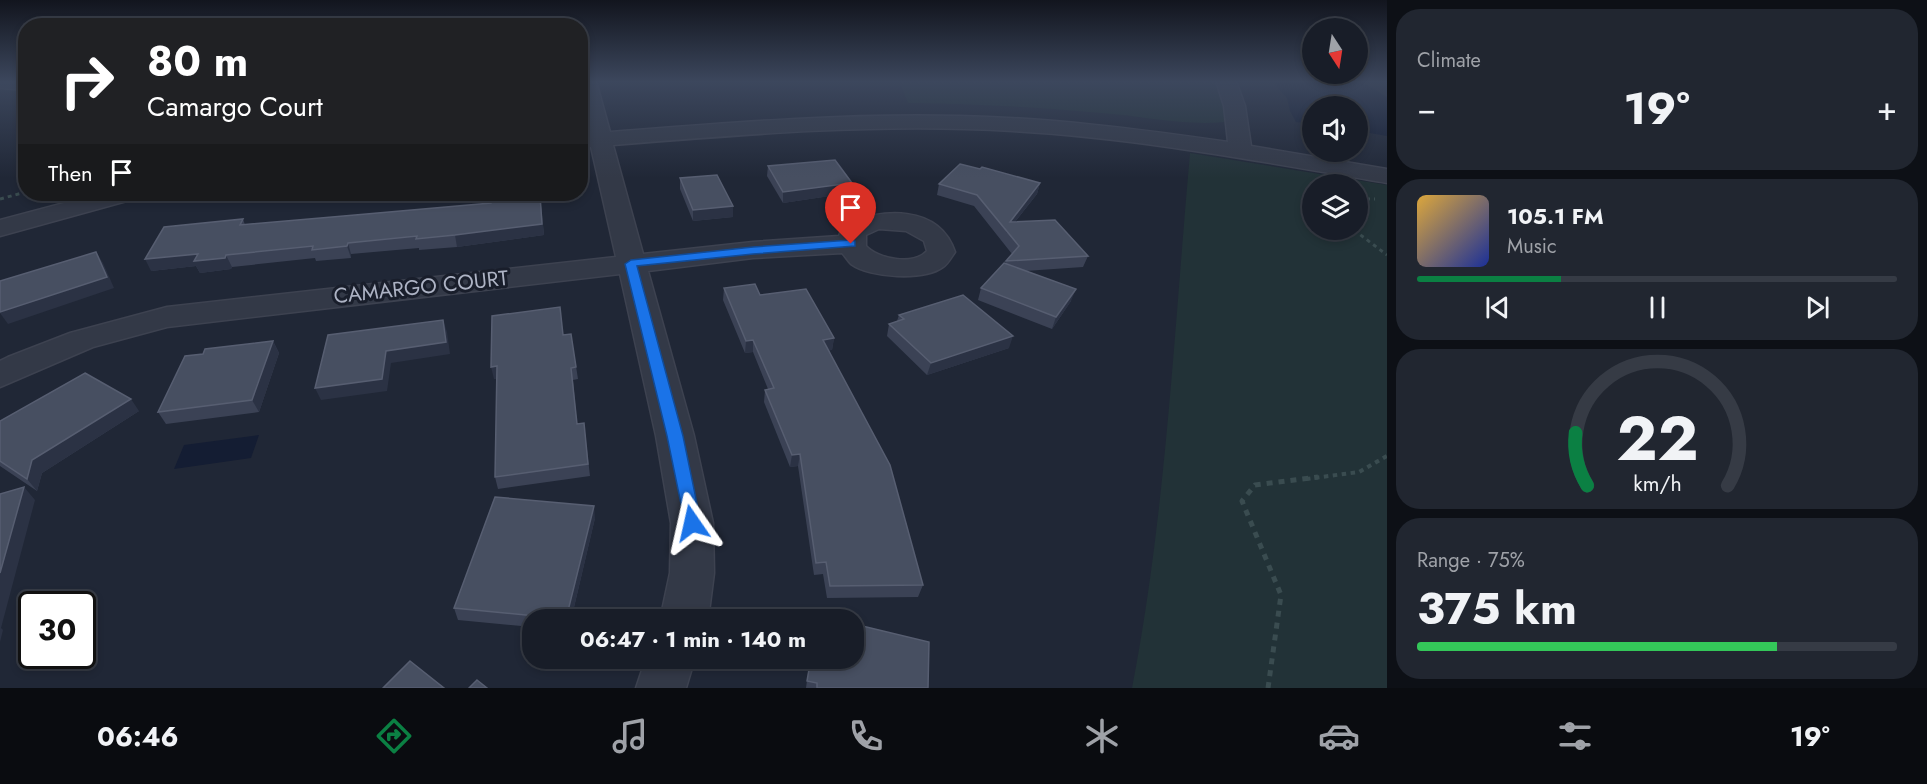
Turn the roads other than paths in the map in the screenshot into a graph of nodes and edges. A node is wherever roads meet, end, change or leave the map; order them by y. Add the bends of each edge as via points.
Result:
1 (590, 113) edge
2 (1237, 113) edge
3 (592, 132) edge
4 (1239, 143) junction
5 (1302, 147) edge
6 (1368, 158) edge
7 (1387, 161) edge
8 (1387, 176) edge
9 (35, 201) edge
10 (99, 201) edge
11 (0, 210) edge
12 (0, 228) edge
13 (851, 244) dead end
14 (631, 264) junction
15 (0, 375) edge
16 (686, 609) edge
17 (667, 669) edge
18 (661, 688) edge

1 - 3 street
2 - 4 street
3 - 4 street via 838,122 962,122
3 - 14 street
4 - 5 street
4 - 8 street
6 - 7 street
9 - 11 street
10 - 12 street
13 - 14 street, CAMARGO COURT
14 - 15 street, CAMARGO COURT via 167,317 102,333
14 - 16 street via 675,436 692,523 692,573
17 - 18 street

